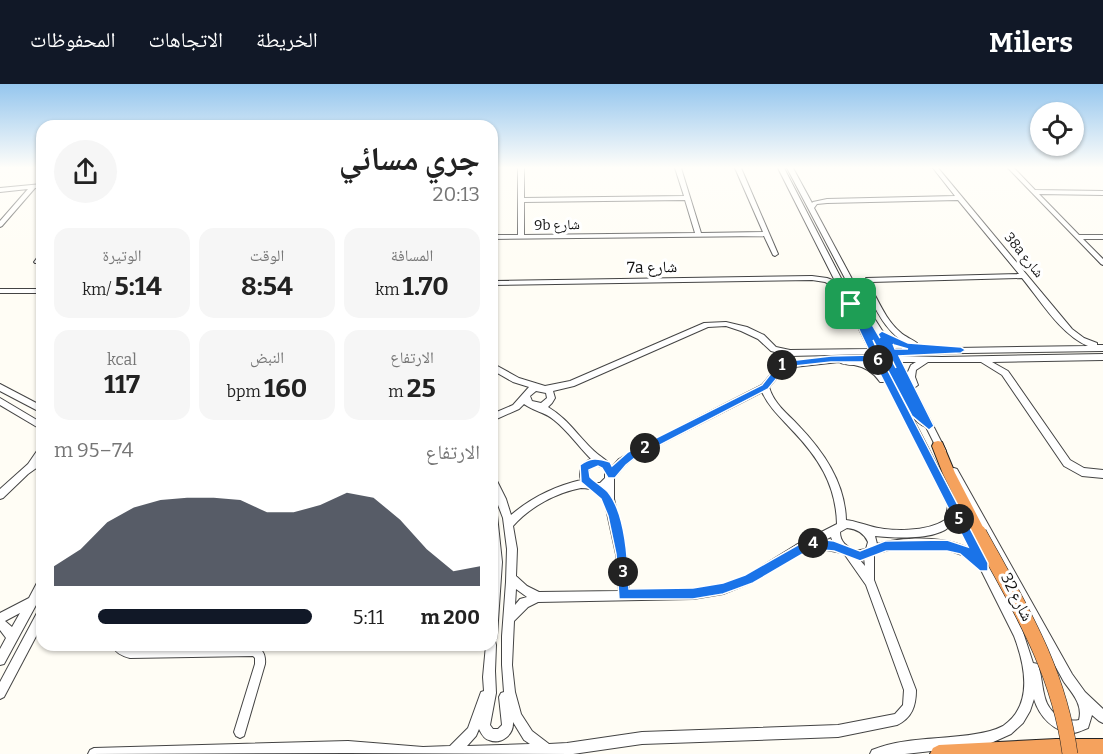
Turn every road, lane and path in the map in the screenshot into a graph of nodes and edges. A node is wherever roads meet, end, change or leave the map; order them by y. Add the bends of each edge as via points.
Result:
1 (22, 199) edge
2 (582, 199) edge
3 (687, 199) edge
4 (751, 199) edge
5 (797, 199) edge
6 (807, 199) edge
7 (814, 199) edge
8 (904, 199) edge
9 (961, 199) edge
10 (1041, 199) edge
11 (522, 200) joint
12 (827, 201) junction
13 (811, 207) junction
14 (0, 225) edge
15 (766, 234) junction
16 (699, 235) junction
17 (498, 237) edge
18 (521, 237) junction
19 (1078, 237) junction
20 (1103, 237) edge
21 (775, 254) dead end
22 (1103, 263) edge
23 (831, 264) junction
24 (1024, 276) junction
25 (837, 277) junction
26 (815, 278) junction
27 (498, 283) edge
28 (843, 288) junction
29 (0, 291) edge
30 (36, 291) edge
31 (851, 304) junction
32 (864, 307) junction
33 (1069, 331) junction
34 (882, 334) junction
35 (866, 336) junction
36 (913, 344) dead end
37 (1103, 348) edge
38 (1031, 349) junction
39 (961, 350) junction
40 (851, 353) junction
41 (885, 356) junction
42 (1103, 357) edge
43 (1009, 358) junction
44 (978, 359) junction
45 (818, 360) junction
46 (942, 360) junction
47 (498, 370) edge
48 (1005, 373) junction
49 (516, 380) junction
50 (0, 387) edge
51 (765, 387) junction
52 (542, 388) junction
53 (526, 396) junction
54 (748, 396) junction
55 (896, 397) junction
56 (551, 398) junction
57 (0, 401) edge
58 (917, 402) junction
59 (772, 404) junction
60 (535, 406) junction
61 (36, 407) edge
62 (498, 415) edge
63 (558, 416) junction
64 (36, 423) edge
65 (929, 426) junction
66 (579, 442) junction
67 (938, 446) junction
68 (36, 457) edge
69 (36, 463) edge
70 (602, 463) junction
71 (584, 468) junction
72 (25, 471) junction
73 (1103, 474) edge
74 (611, 477) junction
75 (592, 485) junction
76 (0, 495) edge
77 (498, 496) edge
78 (840, 499) junction
79 (610, 504) junction
80 (952, 504) junction
81 (509, 524) junction
82 (839, 527) junction
83 (861, 527) junction
84 (810, 543) junction
85 (846, 551) junction
86 (870, 552) junction
87 (984, 567) junction
88 (512, 578) junction
89 (870, 582) junction
90 (36, 595) edge
91 (624, 595) junction
92 (538, 597) junction
93 (33, 600) junction
94 (510, 617) junction
95 (0, 618) edge
96 (0, 623) edge
97 (36, 626) edge
98 (36, 634) edge
99 (12, 638) junction
100 (28, 640) junction
101 (1025, 649) junction
102 (123, 651) edge
103 (209, 651) edge
104 (253, 651) edge
105 (491, 651) edge
106 (0, 660) edge
107 (489, 673) junction
108 (507, 673) junction
109 (0, 692) edge
110 (1081, 696) junction
111 (1103, 717) edge
112 (240, 732) dead end
113 (1103, 748) edge
114 (547, 749) junction
115 (453, 752) junction
116 (94, 754) edge
117 (876, 754) edge
118 (939, 754) edge
119 (1070, 754) edge

1 - 14 street
2 - 11 street
3 - 16 street
4 - 15 street
5 - 23 street, شارع 32
6 - 13 street, شارع 32
7 - 12 street
8 - 12 street
9 - 24 street, 38a شارع
10 - 19 street
11 - 18 street
12 - 13 street
13 - 32 street, شارع 32
15 - 16 street, 9b شارع
15 - 21 street
16 - 18 street, 9b شارع
17 - 18 street, 9b شارع
19 - 20 street
19 - 22 street
23 - 25 street, شارع 32
23 - 26 street via 826,274
24 - 33 street, 38a شارع
24 - 36 street via 868,280 867,286 894,331
25 - 26 street
25 - 28 street, شارع 32
25 - 32 street via 845,281
26 - 27 street, 7a شارع
26 - 28 street, 7a شارع
28 - 31 street, شارع 32
29 - 30 street
31 - 35 street, شارع 32
31 - 41 street
32 - 34 street, شارع 32
33 - 37 street, 38a شارع via 1086,343
33 - 38 street via 1065,344
34 - 39 street via 908,346
34 - 41 street, شارع 32
35 - 40 street via 862,346
35 - 41 street, شارع 32
37 - 38 street
38 - 39 street
39 - 41 street
40 - 41 street
40 - 52 street via 784,353 744,328 707,324 571,384
41 - 45 street
41 - 46 street
41 - 55 street, شارع 32
41 - 58 street, شارع 32
41 - 65 street via 915,413
42 - 43 street
43 - 44 street
43 - 48 street via 1004,364
44 - 46 street
44 - 48 street
45 - 51 street via 783,364
45 - 55 street via 868,366 877,371
46 - 58 street via 920,363 911,369
47 - 49 street
48 - 73 street via 1063,459 1082,472
49 - 52 street
49 - 53 street
50 - 61 street
51 - 54 street
51 - 59 street
52 - 53 street via 531,390
52 - 56 street
53 - 60 street via 528,403
53 - 62 street via 516,407
54 - 59 street
54 - 74 street via 632,455
55 - 80 street, شارع 32
56 - 60 street via 548,404
56 - 63 street
57 - 64 street
58 - 65 street, شارع 32
59 - 78 street via 819,455
60 - 63 street
63 - 66 street
65 - 67 street, شارع 32
66 - 70 street
66 - 71 street
67 - 110 street, شارع 32
67 - 119 highway, bridge via 1055,680 1064,707
68 - 72 street
69 - 72 street
70 - 71 street via 590,463
70 - 74 street via 609,468
71 - 75 street via 584,479
72 - 76 street
74 - 75 street via 603,485
74 - 79 street
75 - 79 street
75 - 81 street via 566,488 521,511
77 - 81 street
78 - 82 street
78 - 83 street
79 - 91 street via 621,554
80 - 83 street via 952,517 939,530 886,533
80 - 87 street, شارع 32
81 - 88 street
82 - 83 street
82 - 84 street
82 - 85 street via 836,541
83 - 86 street via 873,542
84 - 85 street
84 - 91 street via 749,579 723,589 693,594
85 - 86 street via 860,556
85 - 89 street
86 - 87 street via 885,546 947,545 963,550
86 - 89 street
87 - 101 street, شارع 32
88 - 92 street via 523,590
88 - 94 street
89 - 114 street via 907,683 910,705 903,716 850,730 642,738
90 - 93 street
91 - 92 street
92 - 94 street via 524,603
93 - 95 street
93 - 99 street
94 - 108 street
96 - 99 street
97 - 100 street
98 - 100 street
99 - 106 street
100 - 109 street
101 - 110 street via 1036,674 1041,704 1051,718 1066,726 1084,724 1087,713
101 - 117 street, شارع 32 via 1030,666 1030,697 1025,711 1004,731 990,737
102 - 103 street
104 - 112 street via 260,655 260,664
105 - 107 street
107 - 108 street via 484,727 495,737 507,727
107 - 115 street via 476,724
108 - 114 street via 518,724 533,742
110 - 111 street, شارع 32
113 - 118 highway
114 - 115 street
115 - 116 street via 348,747

